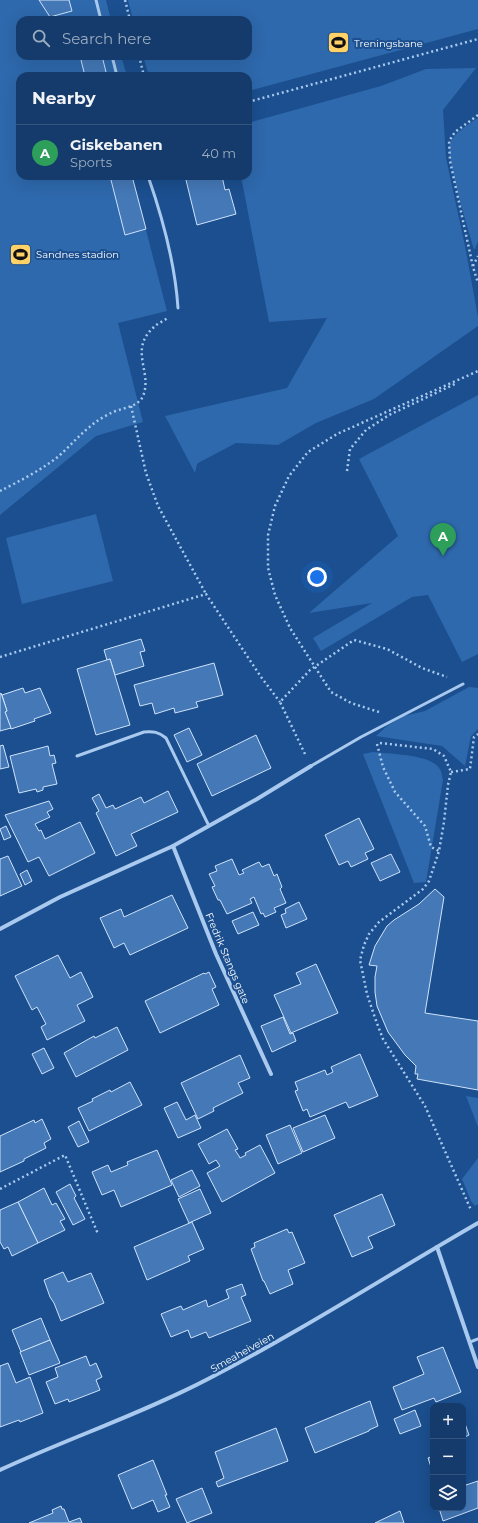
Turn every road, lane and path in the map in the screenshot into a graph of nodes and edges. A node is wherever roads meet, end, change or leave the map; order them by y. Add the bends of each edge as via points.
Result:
1 (96, 0) edge
2 (125, 0) edge
3 (101, 16) edge
4 (129, 16) edge
5 (478, 39) edge
6 (113, 60) edge
7 (140, 60) edge
8 (116, 72) edge
9 (143, 72) edge
10 (252, 101) edge
11 (478, 115) edge
12 (149, 180) edge
13 (478, 256) edge
14 (473, 267) junction
15 (478, 282) edge
16 (178, 308) joint
17 (478, 372) edge
18 (131, 406) junction
19 (347, 471) dead end
20 (0, 491) edge
21 (206, 594) junction
22 (0, 657) edge
23 (314, 667) junction
24 (462, 684) joint
25 (280, 702) junction
26 (400, 716) junction
27 (478, 734) edge
28 (361, 737) junction
29 (377, 743) junction
30 (77, 756) dead end
31 (311, 766) junction
32 (451, 772) junction
33 (209, 826) junction
34 (173, 846) junction
35 (439, 851) junction
36 (0, 929) edge
37 (271, 1074) dead end
38 (0, 1189) edge
39 (471, 1210) dead end
40 (478, 1223) edge
41 (98, 1234) dead end
42 (437, 1247) junction
43 (478, 1339) edge
44 (470, 1342) junction
45 (478, 1367) edge
46 (0, 1470) edge

1 - 3 lane
2 - 4 path
5 - 10 path
6 - 8 lane
7 - 9 path
11 - 14 path via 455,132 449,141 450,161
12 - 16 lane via 172,258
13 - 14 path
14 - 15 path
16 - 18 path via 146,335 141,347 145,385 143,397
17 - 19 path via 389,415 366,430 350,449
17 - 23 path via 337,434 308,452 290,476 275,506 268,535 268,568 275,595 290,628
18 - 20 path via 110,413 91,425 59,456
18 - 21 path via 146,473 158,506
21 - 22 path
21 - 25 path
23 - 24 path via 354,640 387,649 422,668
23 - 25 path
23 - 26 path via 331,692 351,704
24 - 26 lane
25 - 31 path
26 - 28 lane
27 - 32 path via 474,738 470,769
28 - 29 path
28 - 31 lane
29 - 32 path via 433,749 444,756
29 - 35 path via 383,767 395,792 425,826 431,846
30 - 33 lane via 144,732 160,733 166,738
31 - 33 street
32 - 35 path
33 - 34 street
34 - 36 street via 60,897
34 - 37 street, Fredrik Stangs gate via 216,954
35 - 39 path via 430,881 379,922 364,945 360,960 374,1018 425,1106
38 - 41 path via 65,1155
40 - 42 street, Smeaheiveien
42 - 44 street
42 - 46 street, Smeaheiveien via 293,1333 208,1379 168,1399
43 - 44 lane
44 - 45 street

